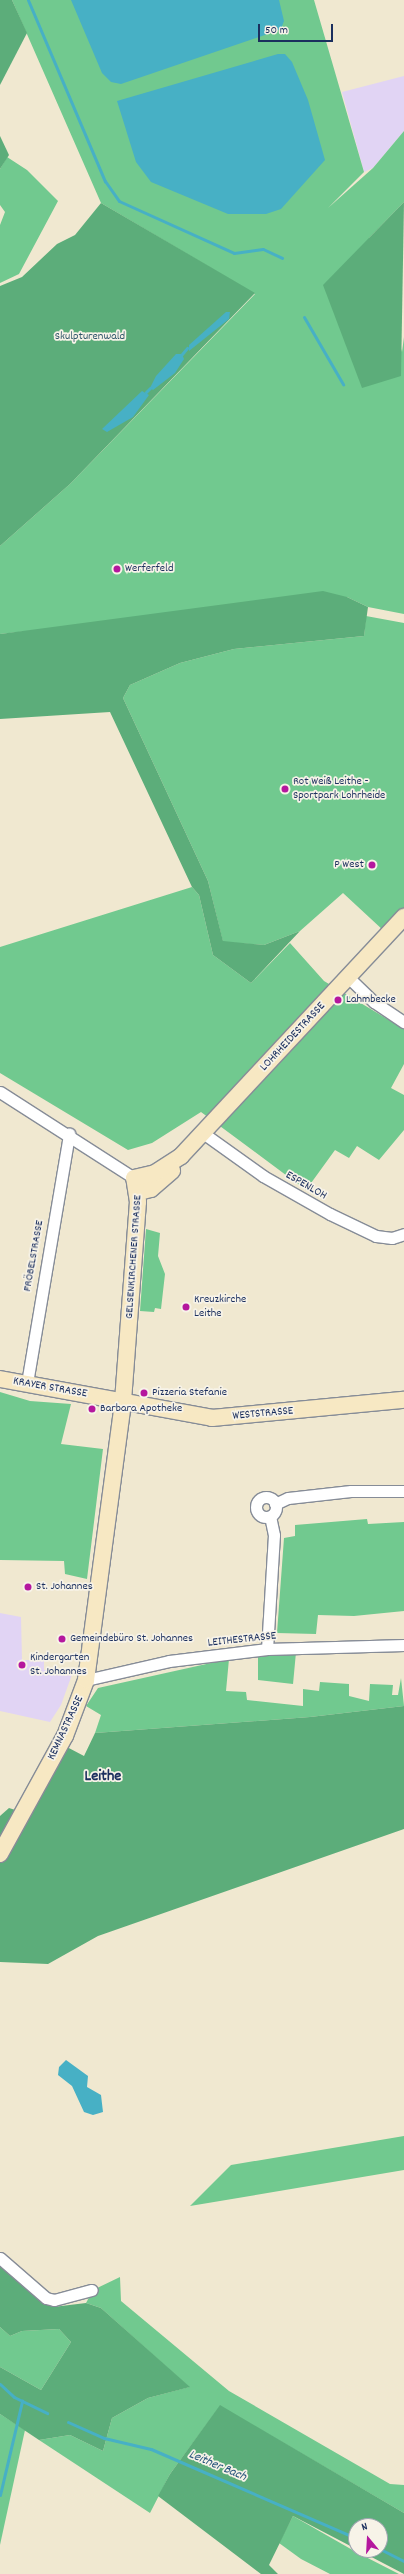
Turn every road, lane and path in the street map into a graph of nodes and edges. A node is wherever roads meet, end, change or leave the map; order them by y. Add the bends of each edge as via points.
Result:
1 (404, 917) edge
2 (349, 978) junction
3 (404, 1022) edge
4 (0, 1092) edge
5 (203, 1133) junction
6 (69, 1134) junction
7 (136, 1185) junction
8 (404, 1234) edge
9 (0, 1379) edge
10 (26, 1383) junction
11 (404, 1400) edge
12 (123, 1401) junction
13 (404, 1491) edge
14 (275, 1504) junction
15 (270, 1516) junction
16 (404, 1645) edge
17 (267, 1649) junction
18 (86, 1680) junction
19 (0, 1854) edge
20 (0, 2258) edge
21 (92, 2290) dead end

1 - 2 street, LOHRHEIDESTRASSE
2 - 3 street via 374,1002
2 - 5 street, LOHRHEIDESTRASSE
4 - 6 street, GELSENKIRCHENER STRASSE
5 - 7 street, LOHRHEIDESTRASSE via 181,1156
5 - 8 street, ESPENLOH via 263,1176 336,1217 376,1236 392,1238
6 - 7 street, GELSENKIRCHENER STRASSE
6 - 10 street, FRÖBELSTRASSE
7 - 12 street, GELSENKIRCHENER STRASSE
9 - 10 street, KRAYER STRASSE
10 - 12 street, KRAYER STRASSE
11 - 12 street, WESTSTRASSE via 212,1418
12 - 18 street, KEMNASTRASSE
13 - 14 street via 351,1491 288,1498
14 - 15 street
14 - 15 street via 265,1497 257,1503 261,1516
15 - 17 street via 274,1536
16 - 17 street, LEITHESTRASSE
17 - 18 street, LEITHESTRASSE via 169,1661
18 - 19 street, KEMNASTRASSE via 65,1736
20 - 21 street via 46,2298 54,2300

